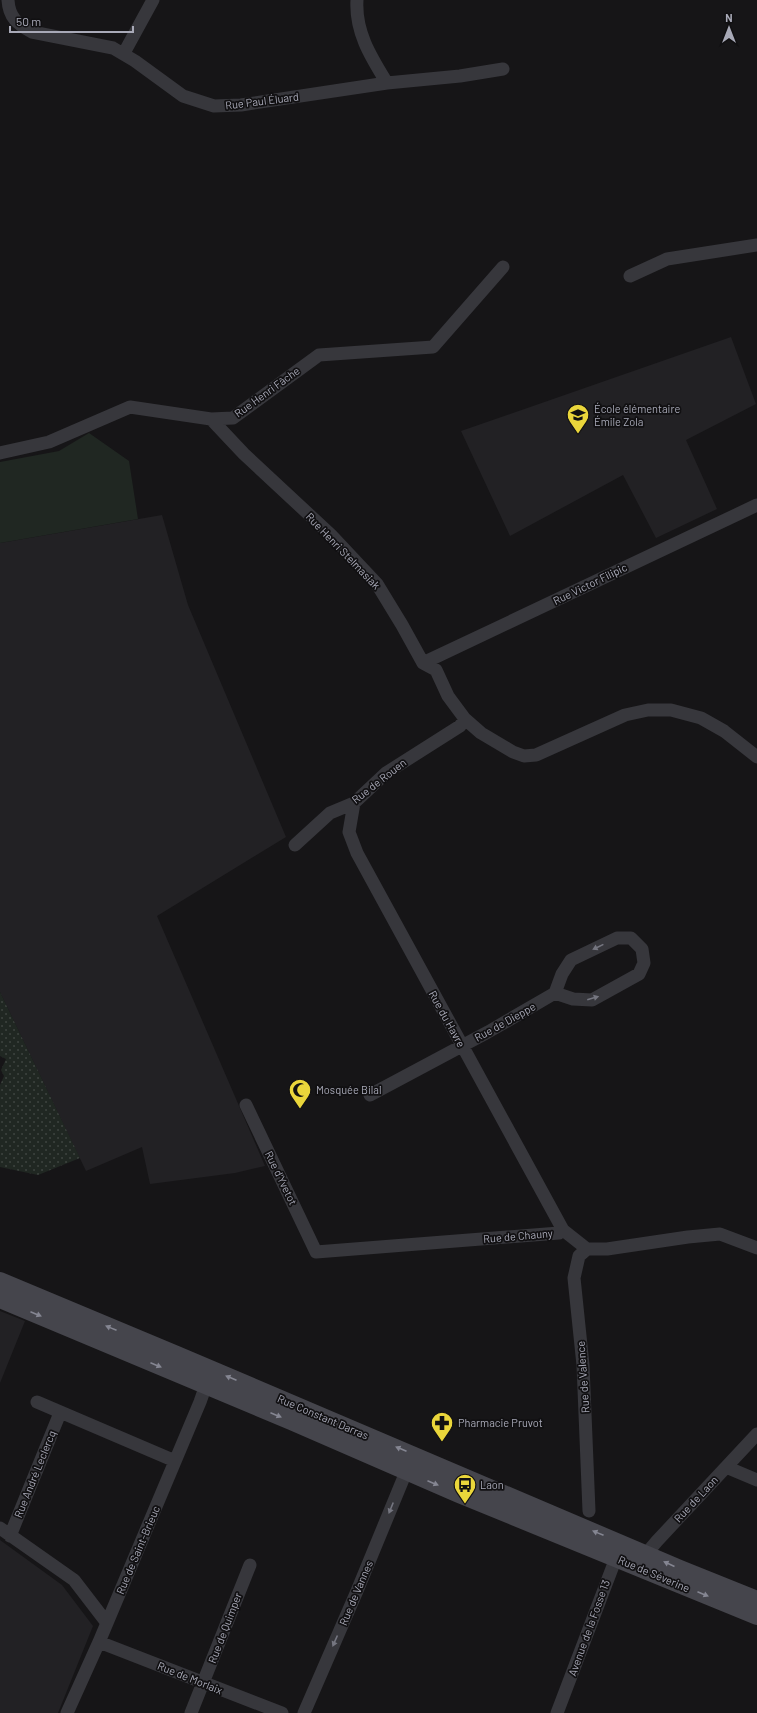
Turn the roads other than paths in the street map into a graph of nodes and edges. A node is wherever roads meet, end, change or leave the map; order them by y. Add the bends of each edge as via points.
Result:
1 (8, 0) edge
2 (153, 0) edge
3 (357, 0) edge
4 (124, 53) junction
5 (503, 69) dead end
6 (387, 84) junction
7 (757, 245) edge
8 (503, 267) dead end
9 (630, 276) dead end
10 (210, 419) junction
11 (0, 452) edge
12 (757, 505) edge
13 (423, 663) junction
14 (465, 719) junction
15 (757, 757) edge
16 (354, 803) junction
17 (295, 845) dead end
18 (555, 993) junction
19 (462, 1045) junction
20 (370, 1095) dead end
21 (246, 1105) dead end
22 (563, 1230) junction
23 (757, 1248) edge
24 (588, 1249) junction
25 (316, 1252) joint
26 (0, 1281) edge
27 (0, 1299) edge
28 (206, 1385) junction
29 (37, 1402) dead end
30 (60, 1413) junction
31 (757, 1434) edge
32 (175, 1462) junction
33 (726, 1467) junction
34 (406, 1472) junction
35 (757, 1480) edge
36 (589, 1511) dead end
37 (5, 1532) edge
38 (551, 1532) joint
39 (619, 1550) junction
40 (643, 1561) junction
41 (250, 1565) dead end
42 (757, 1600) edge
43 (757, 1616) edge
44 (107, 1623) junction
45 (99, 1642) junction
46 (204, 1684) junction
47 (67, 1713) edge
48 (191, 1713) edge
49 (282, 1713) edge
50 (304, 1713) edge
51 (557, 1713) edge

1 - 4 street, Rue Paul Éluard via 10,12 15,20 20,26 32,32 113,48
2 - 4 street
3 - 6 street via 362,39
4 - 6 street, Rue Paul Éluard via 182,96 214,106 241,105
5 - 6 street, Rue Paul Éluard
7 - 9 street via 667,259
8 - 10 street, Rue Henri Fâche via 433,347 318,355 233,418
10 - 11 street, Rue Henri Fâche via 130,407 49,442
10 - 13 street, Rue Henri Stelmasiak via 331,535 377,584
12 - 13 street, Rue Victor Filipic
13 - 14 street, Rue Henri Stelmasiak via 436,670 448,696
14 - 15 street, Rue Henri Stelmasiak via 481,733 512,752 524,756 536,755 624,715 648,710 671,710 701,718 724,731
14 - 16 street, Rue de Rouen via 460,726 386,773
16 - 17 street, Rue de Rouen via 330,813
16 - 19 street, Rue du Havre via 349,832 357,853
18 -> 18 street via 573,999 592,1000 639,974 644,963 642,948 631,938 617,938 571,960
18 - 19 street, Rue de Dieppe
19 - 20 street, Rue de Dieppe
19 - 22 street, Rue du Havre
21 - 25 street, Rue d'Yvetot
22 - 24 street, Rue de Chauny
22 - 25 street, Rue de Chauny via 559,1233
23 - 24 street via 720,1234 607,1249
24 - 36 street, Rue de Valence via 579,1256 574,1278 583,1373
39 -> 26 main road, Rue Constant Darras
27 -> 28 main road, Rue Constant Darras
28 - 32 street, Rue de Saint-Brieuc
28 -> 34 main road, Rue Constant Darras
29 - 30 street
30 - 32 street
30 - 37 street, Rue André Leclercq
31 - 33 street, Rue de Laon
32 - 44 street, Rue de Saint-Brieuc
33 - 35 street
33 - 40 street, Rue de Laon via 657,1541
34 -> 38 main road, Rue Constant Darras
34 -> 50 street, Rue de Vannes
37 - 44 street via 74,1580
38 - 39 main road, Rue de Séverine
39 - 40 main road, Rue Constant Darras
39 - 51 street, Avenue de la Fosse 13
42 -> 40 main road, Rue de Séverine
40 -> 43 main road, Rue de Séverine
41 - 46 street, Rue de Quimper
44 - 45 street, Rue de Saint-Brieuc
45 - 46 street, Rue de Morlaix
45 - 47 street, Rue de Saint-Brieuc
46 - 48 street, Rue de Quimper
46 - 49 street, Rue de Morlaix

